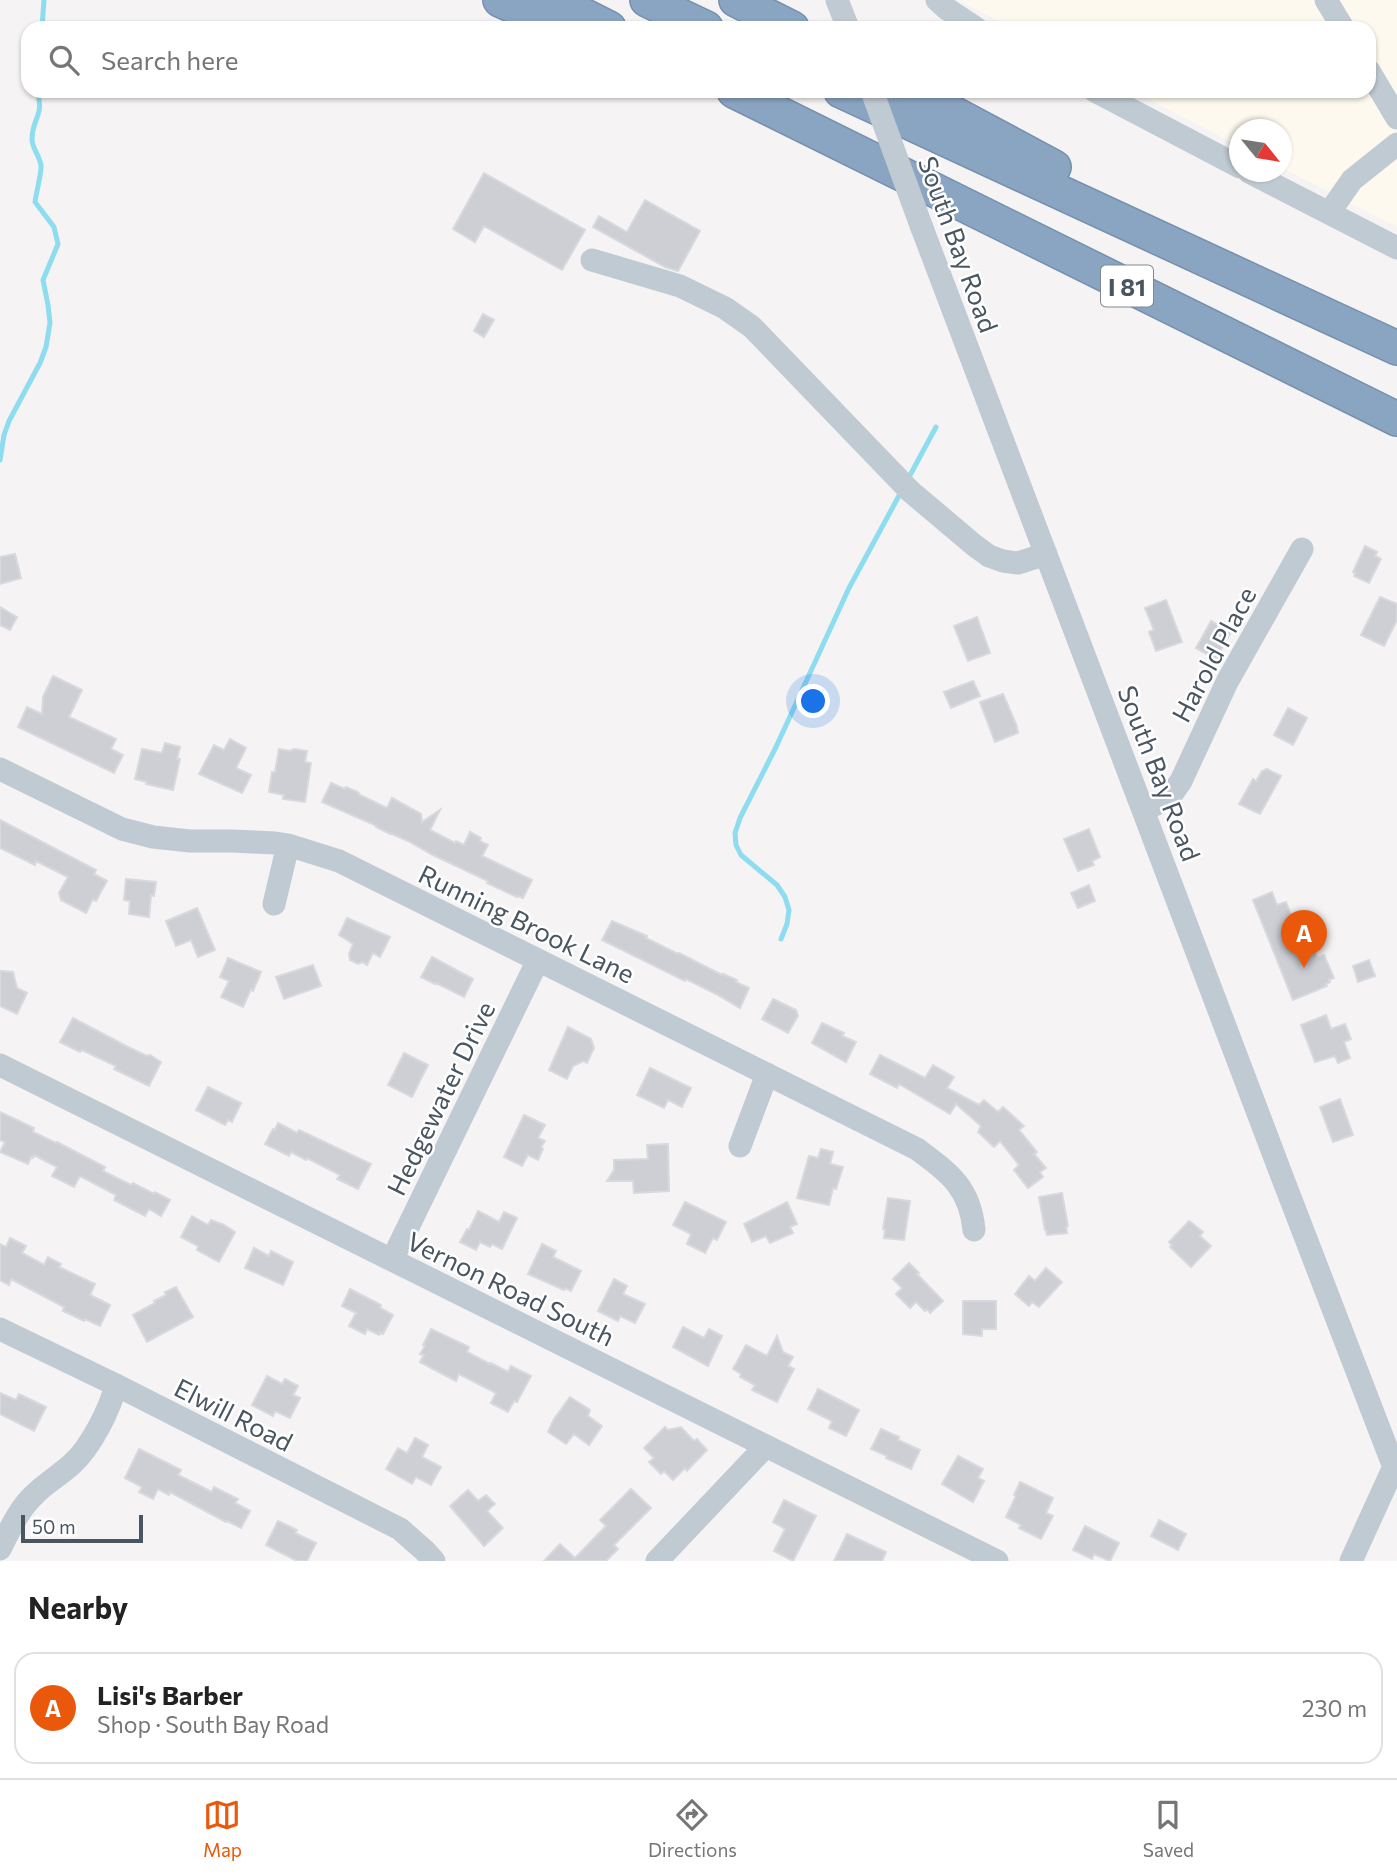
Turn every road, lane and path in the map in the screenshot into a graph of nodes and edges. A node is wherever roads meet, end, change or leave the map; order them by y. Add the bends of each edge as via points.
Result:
1 (500, 0) edge
2 (553, 0) edge
3 (647, 0) edge
4 (736, 0) edge
5 (837, 0) edge
6 (937, 0) edge
7 (1326, 0) edge
8 (546, 21) edge
9 (595, 21) edge
10 (691, 21) edge
11 (778, 21) edge
12 (846, 21) edge
13 (965, 21) edge
14 (1339, 21) edge
15 (1376, 83) edge
16 (729, 98) edge
17 (748, 98) edge
18 (856, 98) edge
19 (875, 98) edge
20 (925, 98) edge
21 (1108, 98) edge
22 (1397, 118) edge
23 (1397, 145) edge
24 (858, 153) junction
25 (1229, 161) edge
26 (1268, 182) edge
27 (1329, 214) junction
28 (1397, 248) edge
29 (592, 260) dead end
30 (1397, 348) edge
31 (1397, 419) edge
32 (1302, 549) dead end
33 (1046, 554) junction
34 (0, 769) edge
35 (1144, 810) junction
36 (288, 845) junction
37 (274, 904) dead end
38 (538, 960) junction
39 (0, 1065) edge
40 (767, 1074) junction
41 (740, 1146) dead end
42 (974, 1230) dead end
43 (392, 1260) junction
44 (0, 1329) edge
45 (116, 1385) junction
46 (766, 1446) junction
47 (1396, 1467) edge
48 (0, 1549) edge
49 (434, 1561) edge
50 (657, 1561) edge
51 (997, 1561) edge
52 (1351, 1561) edge

1 - 8 highway
2 - 9 highway
3 - 10 highway
4 - 11 highway
5 - 12 street
6 - 13 street
7 - 14 street
15 - 22 street
16 - 24 highway, I 81
17 - 24 highway
18 - 30 highway
19 - 33 street, South Bay Road, bridge
20 - 30 highway, I 81
21 - 25 street
23 - 27 street via 1352,180
24 - 31 highway, I 81
26 - 27 street
27 - 28 street
29 - 33 street via 691,291 752,327 910,491 989,556 1018,563
32 - 35 street, Harold Place via 1227,682 1181,781 1169,798
33 - 35 street, South Bay Road
34 - 36 street, Running Brook Lane via 142,835
35 - 47 street, South Bay Road
36 - 37 street
36 - 38 street, Running Brook Lane via 339,861
38 - 40 street, Running Brook Lane
38 - 43 street, Hedgewater Drive
39 - 43 street, Vernon Road South
40 - 41 street
40 - 42 street, Running Brook Lane via 917,1149 945,1170 965,1194
43 - 46 street, Vernon Road South
44 - 45 street, Elwill Road
45 - 48 street via 87,1446 33,1495
45 - 49 street, Elwill Road via 400,1529
46 - 50 street
46 - 51 street, Vernon Road South
47 - 52 street

